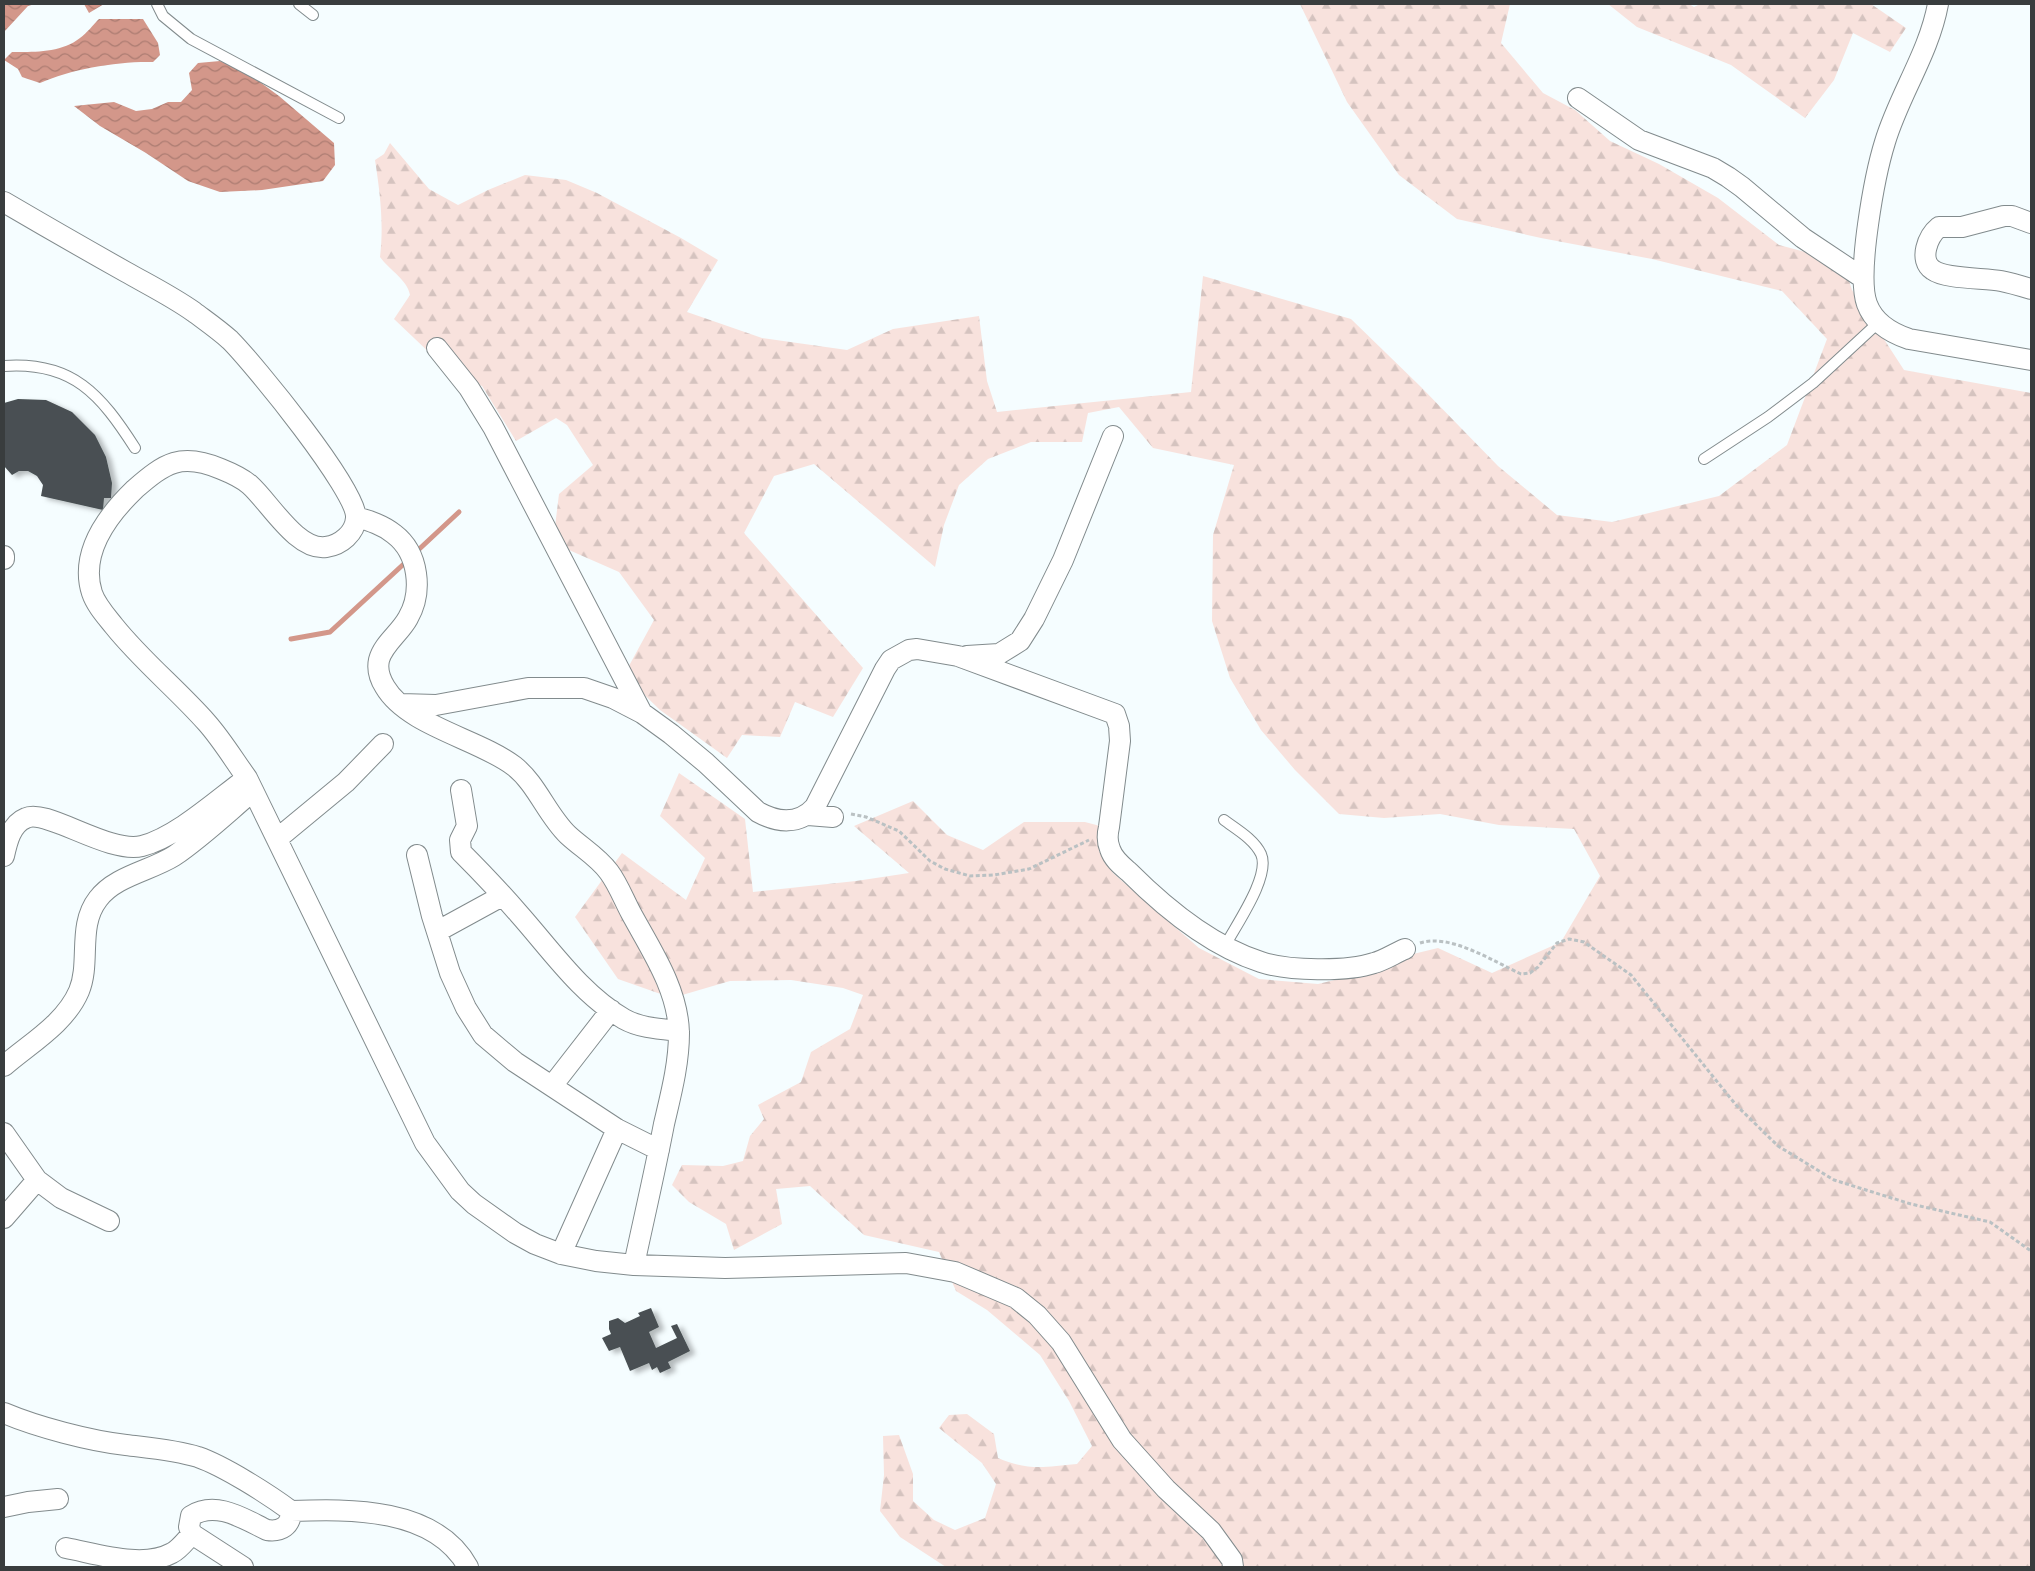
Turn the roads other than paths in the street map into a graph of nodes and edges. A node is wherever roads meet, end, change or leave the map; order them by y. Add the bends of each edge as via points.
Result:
1 (157, 4) edge
2 (300, 4) edge
3 (1938, 4) edge
4 (313, 15) dead end
5 (1578, 98) dead end
6 (339, 118) dead end
7 (4, 202) edge
8 (2031, 223) edge
9 (1863, 278) junction
10 (2031, 289) edge
11 (1879, 322) junction
12 (437, 348) dead end
13 (2031, 360) edge
14 (4, 366) edge
15 (1113, 436) dead end
16 (135, 448) dead end
17 (1704, 459) dead end
18 (356, 516) junction
19 (958, 656) junction
20 (401, 704) junction
21 (642, 713) junction
22 (383, 744) dead end
23 (250, 784) junction
24 (461, 790) dead end
25 (808, 815) junction
26 (833, 816) road end
27 (1224, 820) dead end
28 (277, 839) junction
29 (417, 855) dead end
30 (4, 856) edge
31 (502, 896) junction
32 (438, 931) junction
33 (1225, 946) junction
34 (1406, 948) road end
35 (611, 1010) junction
36 (679, 1031) junction
37 (4, 1066) edge
38 (552, 1086) junction
39 (617, 1129) junction
40 (4, 1133) edge
41 (659, 1150) junction
42 (37, 1180) junction
43 (5, 1214) edge
44 (109, 1221) dead end
45 (561, 1254) junction
46 (634, 1265) junction
47 (4, 1413) edge
48 (58, 1499) dead end
49 (4, 1507) edge
50 (291, 1511) junction
51 (192, 1534) junction
52 (66, 1548) dead end
53 (136, 1564) edge
54 (243, 1567) edge
55 (468, 1567) edge
56 (1233, 1567) edge

1 - 6 lane via 163,16 191,39
2 - 4 lane
3 - 9 street via 1929,38 1885,142 1877,172
5 - 9 street via 1639,140 1713,168 1728,177 1803,238
7 - 18 street via 192,310 229,339 264,378 344,486
8 - 10 street via 2004,216 1962,227 1939,227 1930,238 1926,256 1927,264 1934,271 2002,281
9 - 11 street via 1867,304
11 - 13 street via 1893,333 1909,339
11 - 17 lane via 1813,383
12 - 21 street via 469,388 493,427
14 - 16 lane via 44,368 78,381 109,409
15 - 19 street via 1063,560 1020,641 999,654
18 - 20 street via 396,535 412,560 416,601 407,620 384,650 378,671 390,694
18 - 23 street via 350,534 344,540 326,547 315,547 293,532 240,478 199,462 178,462 160,468 134,490 108,518 93,548 90,571 96,601 124,640 208,724
19 - 25 street via 917,649 891,660 825,789
19 - 33 street via 1115,714 1120,741 1107,836 1110,850 1136,879 1182,920
20 - 21 street via 429,706 528,688 559,687 584,688
20 - 36 street via 435,726 516,768 568,835 610,872 668,982
21 - 25 street via 671,734 758,812 768,818 792,821
22 - 28 street via 346,782
23 - 28 street
23 - 30 street via 162,839 140,846 100,840 40,817 27,817 15,826
23 - 37 street via 193,842 173,856 110,887 98,899 89,916 78,992 40,1039
24 - 31 street via 467,826 460,840 462,852
25 - 26 street
27 - 33 lane via 1252,841 1261,855 1262,871 1254,893
28 - 45 street via 425,1143 460,1191 474,1204 515,1233
29 - 32 street
31 - 32 street
31 - 35 street via 571,975
32 - 38 street via 450,973 483,1036
33 - 34 street via 1261,962 1308,970 1374,964
35 - 36 street via 625,1020 650,1028
35 - 38 street
36 - 41 street via 678,1057
38 - 39 street
39 - 41 street
39 - 45 street
40 - 42 street
41 - 46 street
42 - 43 street
42 - 44 street via 61,1198
45 - 46 street
46 - 56 street via 725,1268 906,1263 955,1272 1016,1298 1037,1315 1061,1342 1122,1440 1166,1490 1211,1531 1232,1560
47 - 50 street via 66,1432 196,1457 231,1474
48 - 49 street
50 - 51 street via 288,1524 282,1530 274,1531 224,1511 200,1511 189,1522
50 - 55 street via 340,1510 394,1517 422,1526 447,1542
51 - 53 street via 174,1552
51 - 54 street
52 - 53 street

